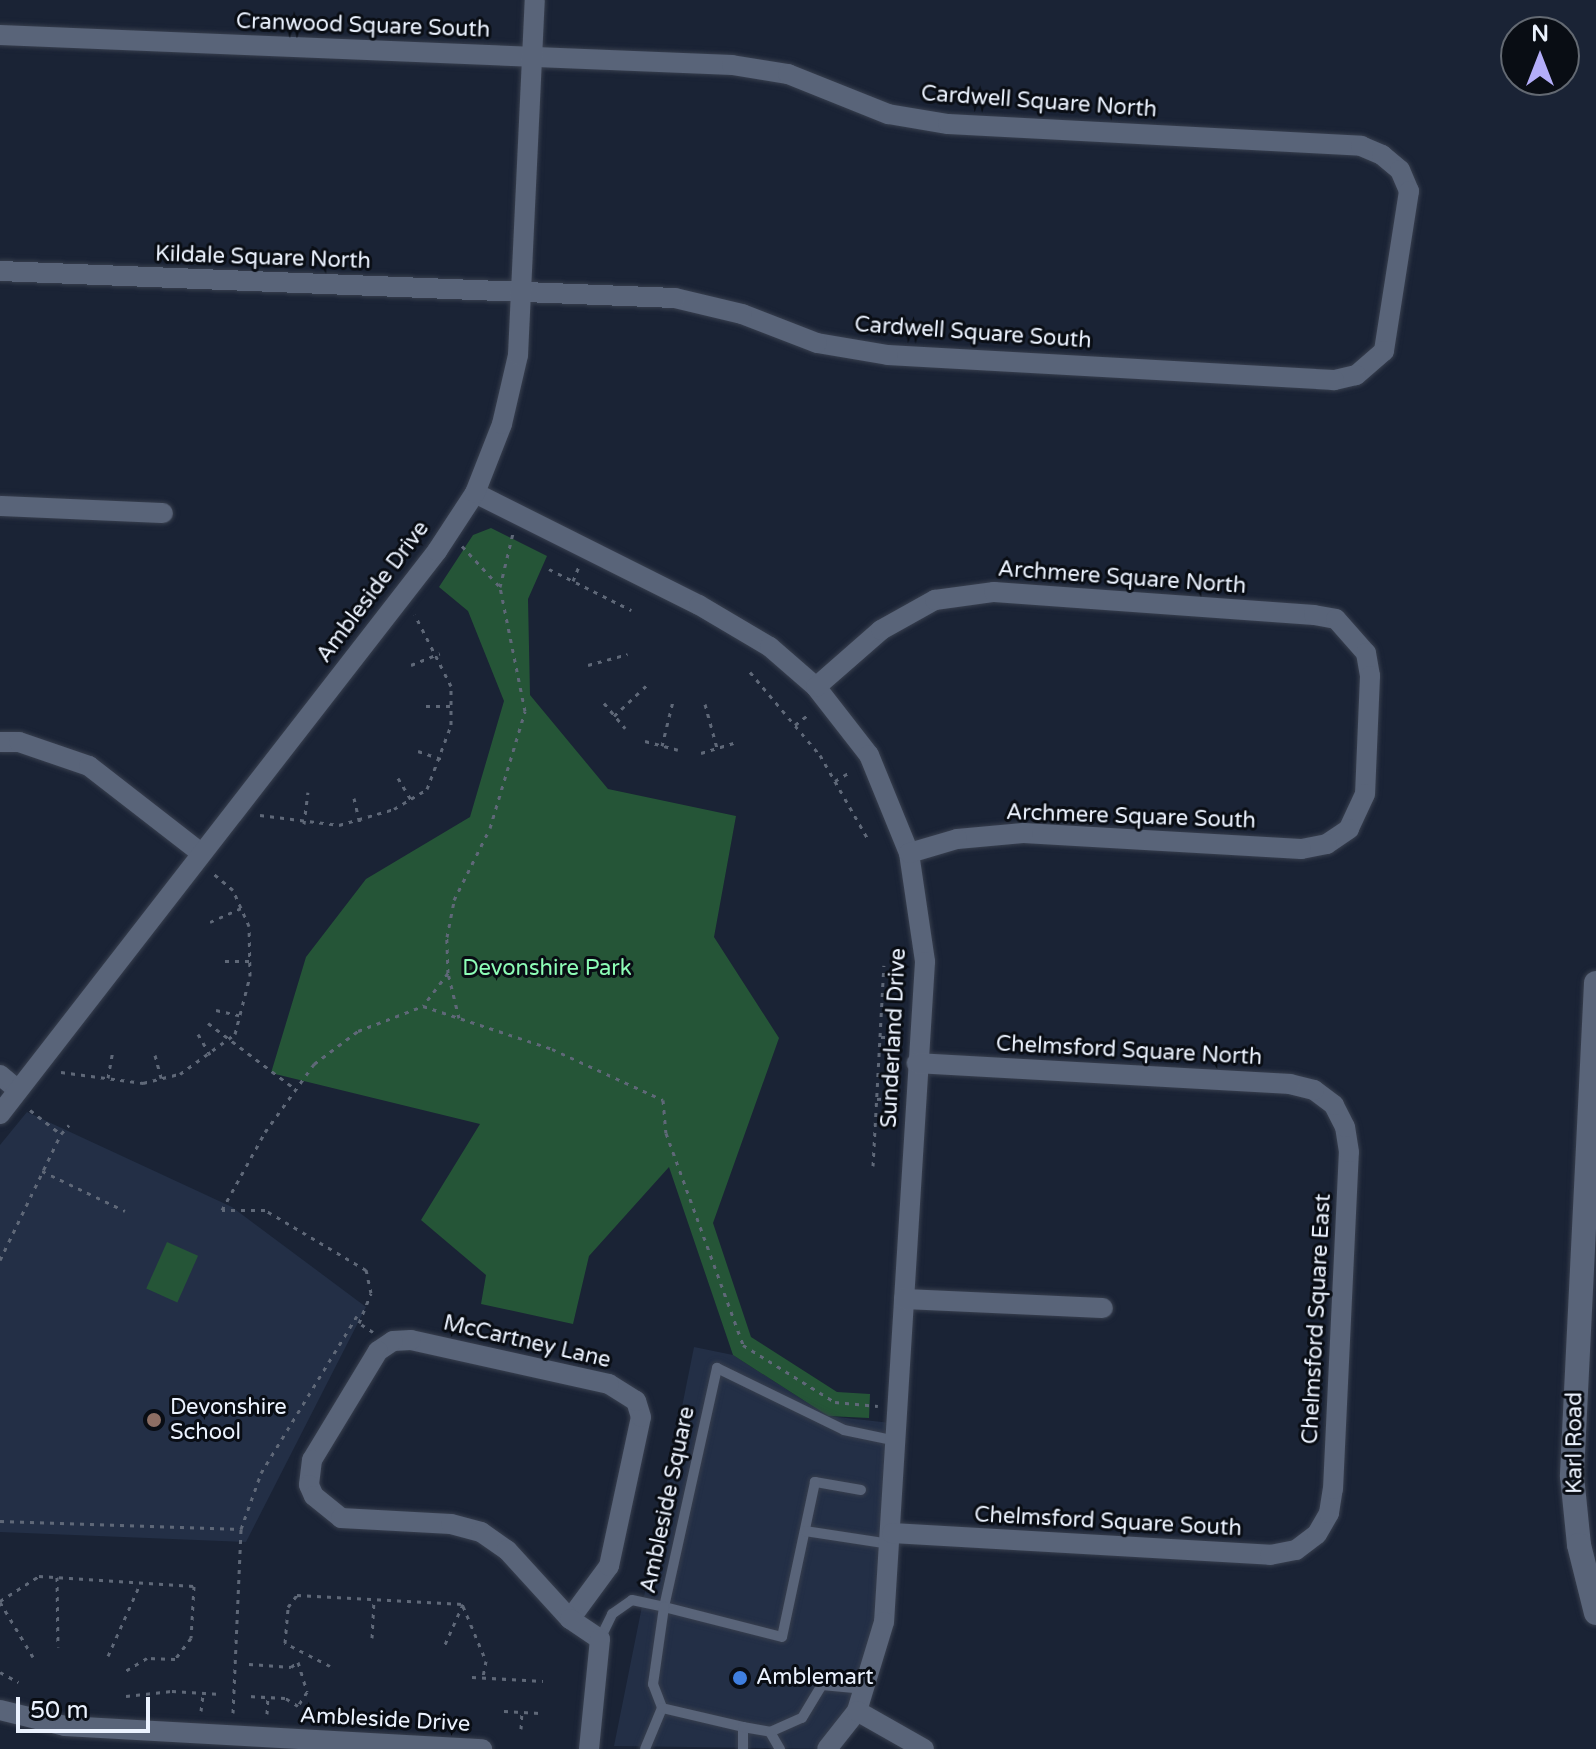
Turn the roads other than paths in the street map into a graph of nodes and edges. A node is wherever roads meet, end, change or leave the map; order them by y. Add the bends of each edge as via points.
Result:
1 (535, 0) edge
2 (0, 35) edge
3 (532, 57) junction
4 (0, 271) edge
5 (524, 292) junction
6 (1374, 363) joint
7 (475, 493) junction
8 (0, 506) edge
9 (163, 513) dead end
10 (816, 687) junction
11 (0, 742) edge
12 (1349, 829) joint
13 (201, 853) junction
14 (909, 853) junction
15 (1596, 983) edge
16 (917, 1063) junction
17 (0, 1075) edge
18 (18, 1090) junction
19 (1334, 1105) joint
20 (0, 1114) edge
21 (904, 1299) junction
22 (1103, 1308) dead end
23 (896, 1441) junction
24 (861, 1490) dead end
25 (805, 1531) junction
26 (1317, 1534) joint
27 (891, 1539) junction
28 (664, 1607) junction
29 (1596, 1613) edge
30 (570, 1619) junction
31 (600, 1639) junction
32 (865, 1689) junction
33 (662, 1708) junction
34 (0, 1710) edge
35 (857, 1711) junction
36 (743, 1727) junction
37 (770, 1732) junction
38 (482, 1749) edge
39 (589, 1749) edge
40 (645, 1749) edge
41 (743, 1749) edge
42 (780, 1749) edge
43 (827, 1749) edge
44 (924, 1749) edge

1 - 3 street, Ambleside Drive
2 - 3 street, Cranwood Square South
3 - 5 street, Ambleside Drive
3 - 6 street, Cardwell Square North via 732,65 788,74 888,114 948,124 1361,146 1400,170 1409,191 1389,336
4 - 5 street, Kildale Square North
5 - 6 street, Cardwell Square South via 675,298 742,314 817,343 888,355 1334,380
5 - 7 street, Ambleside Drive via 518,355 505,410
7 - 10 street, Sunderland Drive via 699,605 770,647
7 - 13 street, Ambleside Drive via 447,537
8 - 9 street
10 - 12 street, Archmere Square North via 881,630 935,600 994,592 1336,619 1354,633 1366,653 1370,676 1365,794
10 - 14 street, Sunderland Drive via 869,755
11 - 13 street via 19,742 89,766
12 - 14 street, Archmere Square South via 1327,844 1301,849 1023,833 957,839
13 - 18 street, Ambleside Drive
14 - 16 street, Sunderland Drive via 925,962
15 - 29 street, Karl Road via 1572,1476 1579,1545
16 - 19 street, Chelmsford Square North via 1290,1084 1314,1090
16 - 21 street, Sunderland Drive
17 - 18 street
18 - 20 street, Ambleside Drive
19 - 26 street, Chelmsford Square East via 1345,1127 1349,1167 1333,1489 1329,1513
21 - 22 street
21 - 23 street, Sunderland Drive
23 - 27 street, Sunderland Drive
23 - 28 lane, Ambleside Square via 844,1430 717,1368
24 - 25 lane, Ambleside Square via 815,1482
25 - 27 lane
25 - 28 lane, Ambleside Square via 782,1637
26 - 27 street, Chelmsford Square South via 1296,1550 1270,1555
27 - 32 street, Sunderland Drive via 884,1622
28 - 31 lane via 632,1600 612,1614
28 - 33 lane via 653,1684
30 - 30 street, McCartney Lane via 609,1566 641,1417 631,1394 609,1384 411,1340 393,1341 378,1351 312,1460 309,1485 331,1513 451,1524 481,1532 507,1550
30 - 31 street
31 - 39 street
32 - 35 street, Sunderland Drive
32 - 37 lane via 822,1685 802,1718
33 - 36 lane
33 - 40 lane
34 - 38 street, Ambleside Drive via 65,1726
35 - 43 street, Sunderland Drive
35 - 44 street
36 - 37 lane
36 - 41 lane
37 - 42 lane

